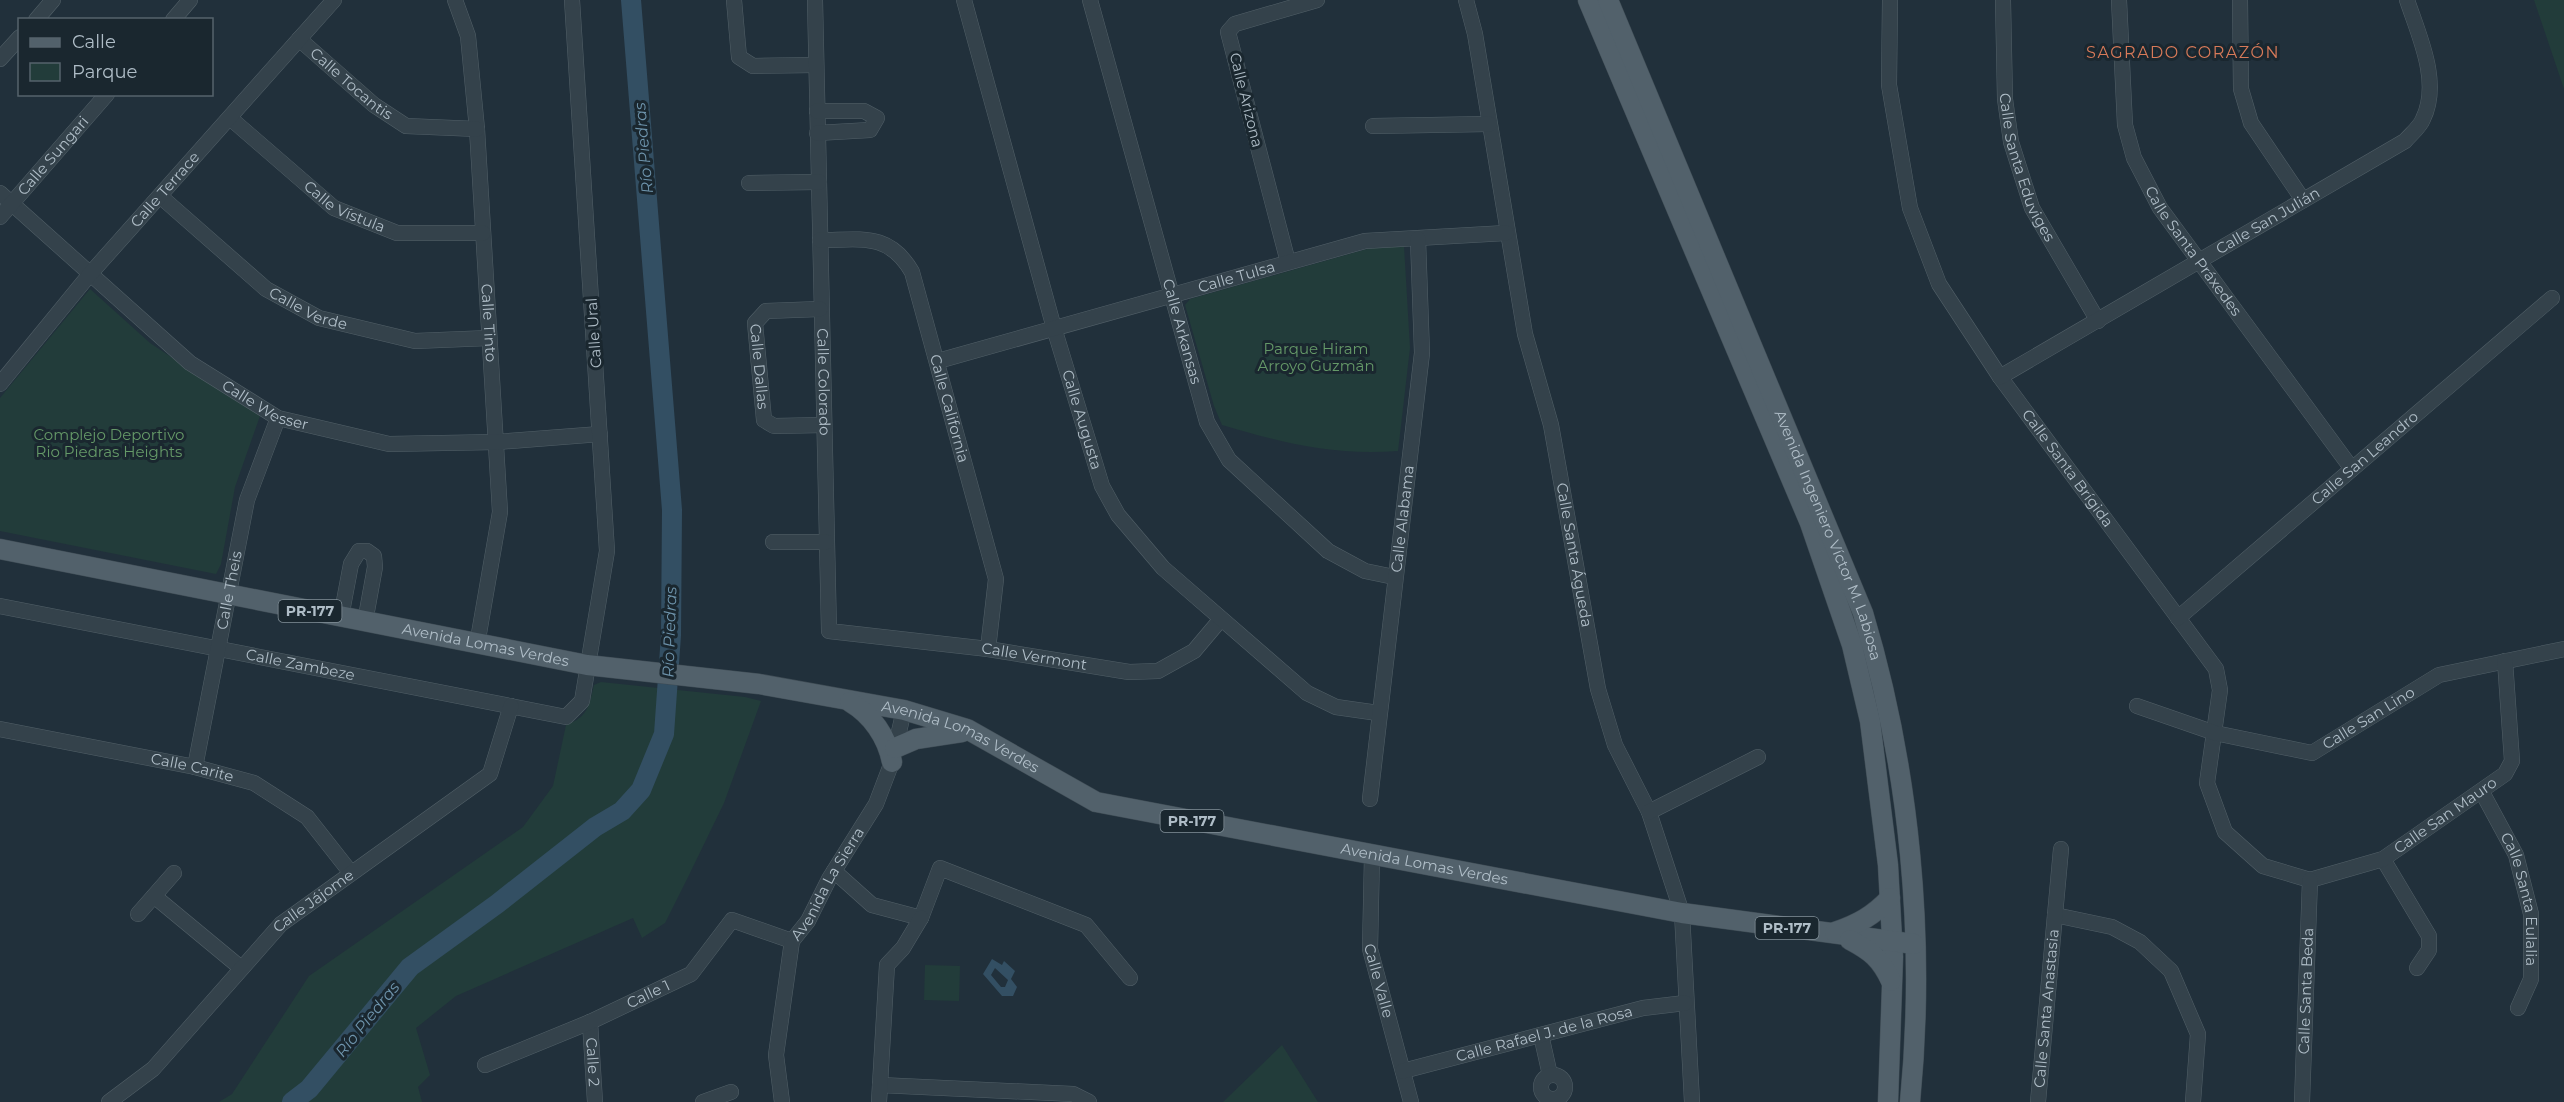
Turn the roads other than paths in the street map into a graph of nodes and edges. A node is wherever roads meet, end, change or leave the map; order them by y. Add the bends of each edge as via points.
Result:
1 (53, 0) edge
2 (190, 0) edge
3 (334, 0) edge
4 (456, 0) edge
5 (572, 0) edge
6 (734, 0) edge
7 (815, 0) edge
8 (964, 0) edge
9 (1090, 0) edge
10 (1317, 0) edge
11 (1466, 0) edge
12 (1588, 0) edge
13 (1608, 0) edge
14 (1890, 0) edge
15 (2003, 0) edge
16 (2119, 0) edge
17 (2240, 0) edge
18 (2407, 0) edge
19 (38, 18) edge
20 (175, 18) edge
21 (299, 39) junction
22 (18, 40) edge
23 (0, 59) edge
24 (816, 65) junction
25 (105, 96) edge
26 (817, 111) junction
27 (230, 118) junction
28 (1489, 124) junction
29 (1373, 126) dead end
30 (477, 129) junction
31 (817, 133) junction
32 (819, 182) junction
33 (749, 183) dead end
34 (160, 196) junction
35 (6, 198) edge
36 (2302, 200) junction
37 (0, 216) edge
38 (483, 233) junction
39 (1506, 233) junction
40 (1418, 239) junction
41 (820, 240) junction
42 (1288, 262) junction
43 (2199, 262) junction
44 (90, 274) junction
45 (1171, 295) junction
46 (2552, 298) dead end
47 (820, 309) junction
48 (2098, 321) junction
49 (1054, 328) junction
50 (489, 338) junction
51 (938, 361) junction
52 (2000, 377) junction
53 (0, 384) edge
54 (278, 418) junction
55 (824, 425) junction
56 (600, 435) junction
57 (497, 442) junction
58 (2352, 469) junction
59 (773, 542) dead end
60 (826, 542) junction
61 (0, 549) edge
62 (1395, 577) junction
63 (227, 594) junction
64 (0, 606) edge
65 (341, 617) junction
66 (2178, 618) junction
67 (1221, 619) junction
68 (365, 622) junction
69 (829, 631) joint
70 (477, 645) junction
71 (217, 649) junction
72 (988, 649) junction
73 (2561, 651) edge
74 (2505, 661) junction
75 (587, 665) junction
76 (584, 687) joint
77 (845, 699) junction
78 (511, 706) junction
79 (2137, 706) dead end
80 (904, 710) junction
81 (1378, 713) junction
82 (0, 729) edge
83 (974, 733) junction
84 (2215, 733) junction
85 (894, 755) junction
86 (1758, 757) dead end
87 (195, 767) junction
88 (2482, 792) junction
89 (1370, 799) dead end
90 (1649, 812) junction
91 (2061, 849) dead end
92 (1372, 856) junction
93 (2383, 859) junction
94 (834, 871) junction
95 (174, 873) dead end
96 (351, 873) junction
97 (2310, 880) junction
98 (154, 896) junction
99 (1890, 898) junction
100 (1682, 913) junction
101 (138, 914) dead end
102 (2055, 915) junction
103 (921, 918) junction
104 (1835, 934) junction
105 (792, 941) junction
106 (1893, 942) junction
107 (1914, 944) junction
108 (241, 968) junction
109 (2417, 968) dead end
110 (1130, 978) dead end
111 (1893, 985) junction
112 (1685, 1003) junction
113 (2517, 1008) dead end
114 (590, 1022) junction
115 (1541, 1035) junction
116 (485, 1065) dead end
117 (1403, 1071) junction
118 (1550, 1075) dead end
119 (880, 1085) junction
120 (731, 1092) dead end
121 (109, 1102) edge
122 (594, 1102) edge
123 (703, 1102) edge
124 (782, 1102) edge
125 (879, 1102) edge
126 (1089, 1102) edge
127 (1410, 1102) edge
128 (1692, 1102) edge
129 (1888, 1102) edge
130 (1910, 1102) edge
131 (2038, 1102) edge
132 (2193, 1102) edge
133 (2302, 1102) edge

1 - 19 street
2 - 20 street
3 - 21 street, Calle Terrace
4 - 30 street, Calle Tinto via 468,36
5 - 56 street, Calle Ural
6 - 24 street via 739,57 753,66
7 - 24 street, Calle Colorado
8 - 49 street, Calle Augusta
9 - 45 street, Calle Arkansas
10 - 42 street, Calle Arizona via 1235,24 1228,32
11 - 28 street, Calle Santa Águeda
12 - 99 main road, Avenida Ingeniero Víctor M. Labiosa via 1832,582 1870,721
13 - 107 main road, Avenida Ingeniero Víctor M. Labiosa via 1863,613 1882,675 1894,744 1911,864
14 - 52 street, Calle Santa Brígida via 1889,85 1910,208 1939,284
15 - 48 street, Calle Santa Eduviges via 2005,99 2011,142 2032,208
16 - 43 street, Calle Santa Práxedes via 2125,125 2134,158 2160,208
17 - 36 street via 2241,89 2251,123
18 - 36 street, Calle San Julián via 2422,44 2431,90 2423,120 2405,141
21 - 27 street, Calle Terrace
21 - 30 street, Calle Tocantis via 374,105 406,126
22 - 23 street
24 - 26 street, Calle Colorado
25 - 35 street, Calle Sungari
26 - 31 street, Calle Colorado
26 - 31 street via 864,111 877,118 870,130
27 - 34 street, Calle Terrace
27 - 38 street, Calle Vístula via 334,208 397,233
28 - 29 street
28 - 39 street, Calle Santa Águeda
30 - 38 street, Calle Tinto
31 - 32 street, Calle Colorado
32 - 33 street
32 - 41 street, Calle Colorado
34 - 44 street, Calle Terrace
34 - 50 street, Calle Verde via 266,289 319,318 415,341
35 - 37 street, Calle Sungari
35 - 44 street, Calle Wesser
36 - 43 street, Calle San Julián
38 - 50 street, Calle Tinto
39 - 40 street, Calle Tulsa
39 - 90 street, Calle Santa Águeda via 1525,334 1551,425 1598,689 1615,745
40 - 42 street, Calle Tulsa via 1365,241
40 - 62 street, Calle Alabama via 1422,353
41 - 47 street, Calle Colorado
41 - 51 street, Calle California via 877,240 902,254 912,272
42 - 45 street, Calle Tulsa
43 - 48 street, Calle San Julián
43 - 58 street, Calle Santa Práxedes
44 - 53 street, Calle Terrace
44 - 54 street, Calle Wesser via 190,363
45 - 49 street, Calle Tulsa
45 - 62 street, Calle Arkansas via 1208,422 1229,460 1328,551 1365,571
46 - 58 street, Calle San Leandro
47 - 55 street, Calle Colorado
47 - 55 street, Calle Dallas via 766,311 756,323 764,420 774,426
48 - 52 street, Calle San Julián
49 - 51 street, Calle Tulsa
49 - 67 street, Calle Augusta via 1102,486 1118,515 1163,568
50 - 57 street, Calle Tinto
51 - 72 street, Calle California via 996,579
52 - 66 street, Calle Santa Brígida
54 - 57 street, Calle Wesser via 389,444
54 - 63 street, Calle Theis via 247,500
55 - 60 street, Calle Colorado
56 - 57 street, Calle Wesser
56 - 75 street, Calle Ural via 607,550
57 - 70 street, Calle Tinto via 500,512
58 - 66 street, Calle San Leandro
59 - 60 street
60 - 69 street, Calle Colorado
61 - 63 main road, Avenida Lomas Verdes / PR-177
62 - 81 street, Calle Alabama
63 - 65 main road, Avenida Lomas Verdes / PR-177
63 - 71 street, Calle Theis
64 - 71 street, Calle Zambeze
65 - 68 main road, Avenida Lomas Verdes / PR-177
65 - 68 street via 351,564 359,552 367,551 374,556 375,567
66 - 84 street, Calle Santa Brígida via 2216,669 2220,690
67 - 72 street, Calle Vermont via 1194,651 1158,671 1129,672
67 - 81 street, Calle Augusta via 1307,693 1336,707
68 - 70 main road, Avenida Lomas Verdes / PR-177
69 - 72 street, Calle Vermont
70 - 75 main road, Avenida Lomas Verdes / PR-177
71 - 78 street, Calle Zambeze
71 - 87 street, Calle Theis
73 - 74 street, Calle San Lino
74 - 84 street, Calle San Lino via 2439,675 2312,753
74 - 88 street, Calle San Mauro via 2512,761 2505,774
75 - 76 street, Calle Ural
75 - 77 main road, Avenida Lomas Verdes / PR-177
76 - 78 street, Calle Zambeze via 582,700 566,717
77 - 80 main road, Avenida Lomas Verdes / PR-177
77 - 85 main road via 874,722
78 - 96 street, Calle Jájome via 490,774
79 - 84 street, Calle San Lino
80 - 83 main road, Avenida Lomas Verdes / PR-177
80 - 85 street, Avenida La Sierra
81 - 89 street, Calle Alabama
82 - 87 street, Calle Carite
83 - 85 main road via 942,733 916,739
83 - 92 main road, Avenida Lomas Verdes / PR-177 via 1096,802
84 - 97 street, Calle Santa Brígida via 2207,783 2225,832 2263,866
85 - 94 street, Avenida La Sierra via 876,804
86 - 90 street
87 - 96 street, Calle Carite via 254,783 281,798 307,817
88 - 93 street, Calle San Mauro
88 - 113 street, Calle Santa Eulalia via 2516,855 2531,914 2530,979
90 - 100 street, Calle Santa Águeda
91 - 102 street, Calle Santa Anastasia
92 - 100 main road, Avenida Lomas Verdes / PR-177
92 - 117 street, Calle Valle via 1370,949
93 - 97 street, Calle San Mauro
93 - 109 street via 2429,936 2429,950
94 - 103 street via 872,905
94 - 105 street, Avenida La Sierra via 808,921
95 - 98 street
96 - 108 street, Calle Jájome via 281,924
97 - 133 street, Calle Santa Beda
98 - 101 street
98 - 108 street
99 - 104 main road via 1876,913
99 - 106 main road, Avenida Ingeniero Víctor M. Labiosa
100 - 104 main road, Avenida Lomas Verdes / PR-177
100 - 112 street, Calle Santa Águeda
102 - 131 street, Calle Santa Anastasia
102 - 132 street, Calle Santa Anastasia via 2112,927 2140,942 2170,971 2198,1034
103 - 110 street via 940,868 1086,925
103 - 119 street via 903,948 886,965
104 - 106 main road, Avenida Lomas Verdes / PR-177
104 - 111 main road via 1870,950 1882,962
105 - 114 street, Calle 1 via 732,920 691,974
105 - 124 street, Avenida La Sierra via 776,1055
106 - 107 main road, Avenida Lomas Verdes / PR-177
106 - 111 main road, Avenida Ingeniero Víctor M. Labiosa
107 - 130 main road, Avenida Ingeniero Víctor M. Labiosa via 1916,991
108 - 121 street, Calle Jájome via 153,1069
111 - 129 main road, Avenida Ingeniero Víctor M. Labiosa
112 - 115 street, Calle Rafael J. de la Rosa via 1643,1008
112 - 128 street, Calle Santa Águeda
114 - 116 street, Calle 1
114 - 122 street, Calle 2
115 - 117 street, Calle Rafael J. de la Rosa
115 - 118 street
117 - 127 street, Calle Valle
119 - 125 street
119 - 126 street via 1073,1094
120 - 123 street

